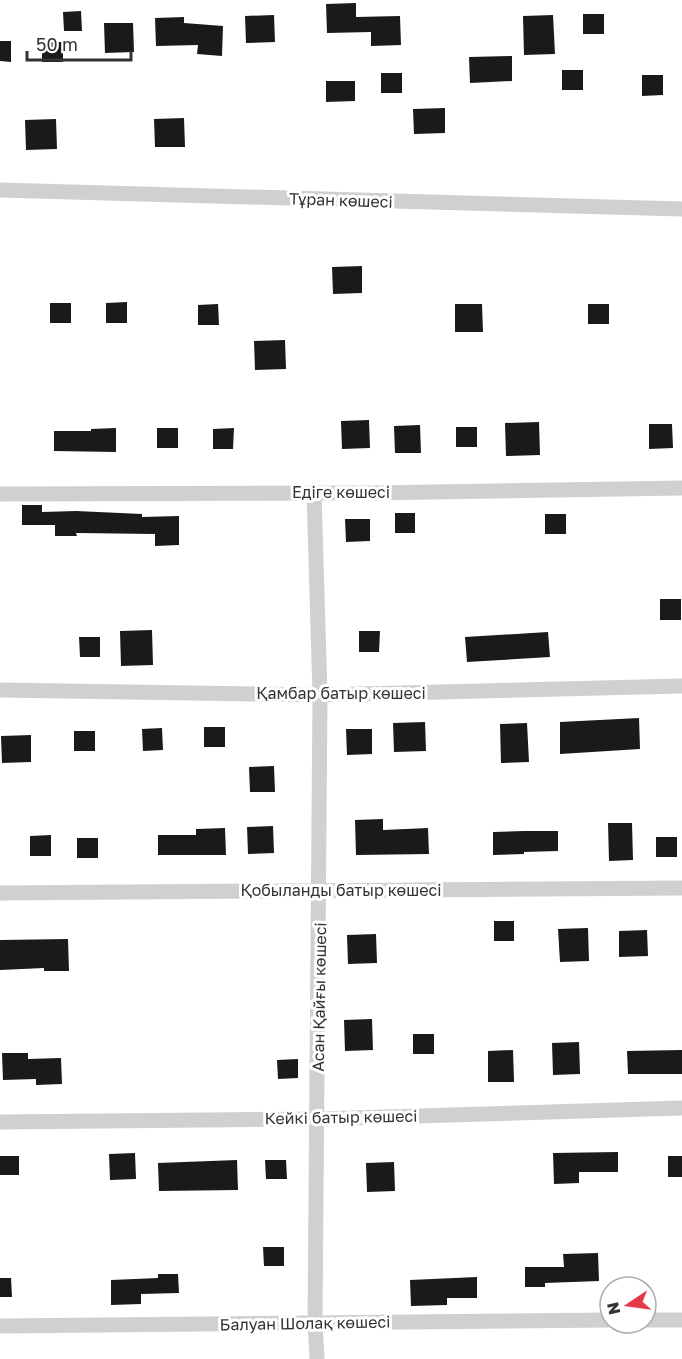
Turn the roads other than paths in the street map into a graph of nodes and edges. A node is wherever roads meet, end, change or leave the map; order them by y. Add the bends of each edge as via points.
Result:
1 (0, 190) edge
2 (682, 209) edge
3 (682, 488) edge
4 (314, 492) junction
5 (0, 494) edge
6 (682, 686) edge
7 (0, 690) edge
8 (320, 695) junction
9 (682, 888) edge
10 (320, 890) junction
11 (0, 893) edge
12 (682, 1108) edge
13 (318, 1119) junction
14 (0, 1122) edge
15 (598, 1320) edge
16 (658, 1320) edge
17 (682, 1320) edge
18 (315, 1322) junction
19 (0, 1326) edge
20 (316, 1359) edge

1 - 2 street, Тұран көшесі
3 - 4 street, Едіге көшесі
4 - 5 street, Едіге көшесі
4 - 8 street, Асан Қайғы көшесі
6 - 8 street, Қамбар батыр көшесі
7 - 8 street, Қамбар батыр көшесі
8 - 10 street, Асан Қайғы көшесі
9 - 10 street, Қобыланды батыр көшесі
10 - 11 street, Қобыланды батыр көшесі
10 - 13 street, Асан Қайғы көшесі
12 - 13 street, Кейкі батыр көшесі
13 - 14 street, Кейкі батыр көшесі
13 - 18 street, Асан Қайғы көшесі
15 - 18 street, Балуан Шолақ көшесі
16 - 17 street
18 - 19 street, Балуан Шолақ көшесі
18 - 20 street, Асан Қайғы көшесі

